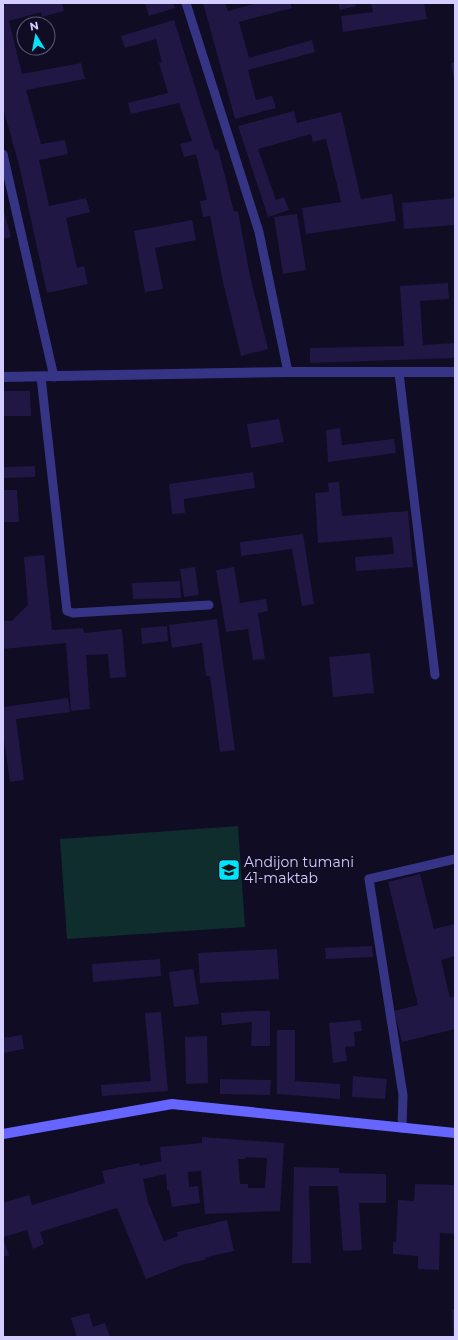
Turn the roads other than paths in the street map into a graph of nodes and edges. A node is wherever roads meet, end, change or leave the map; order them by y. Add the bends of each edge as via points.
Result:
1 (186, 3) edge
2 (3, 154) edge
3 (288, 372) junction
4 (399, 372) junction
5 (455, 372) edge
6 (3, 377) edge
7 (41, 377) junction
8 (54, 377) junction
9 (209, 605) dead end
10 (435, 675) dead end
11 (455, 860) edge
12 (402, 1128) junction
13 (455, 1133) edge
14 (3, 1134) edge

1 - 3 lane via 259,232
2 - 8 lane
3 - 4 street
3 - 8 street
4 - 5 street
4 - 10 lane
6 - 7 street
7 - 8 street
7 - 9 lane via 67,611 73,613
11 - 12 lane via 369,879 403,1095
12 - 13 street
12 - 14 street via 172,1104

